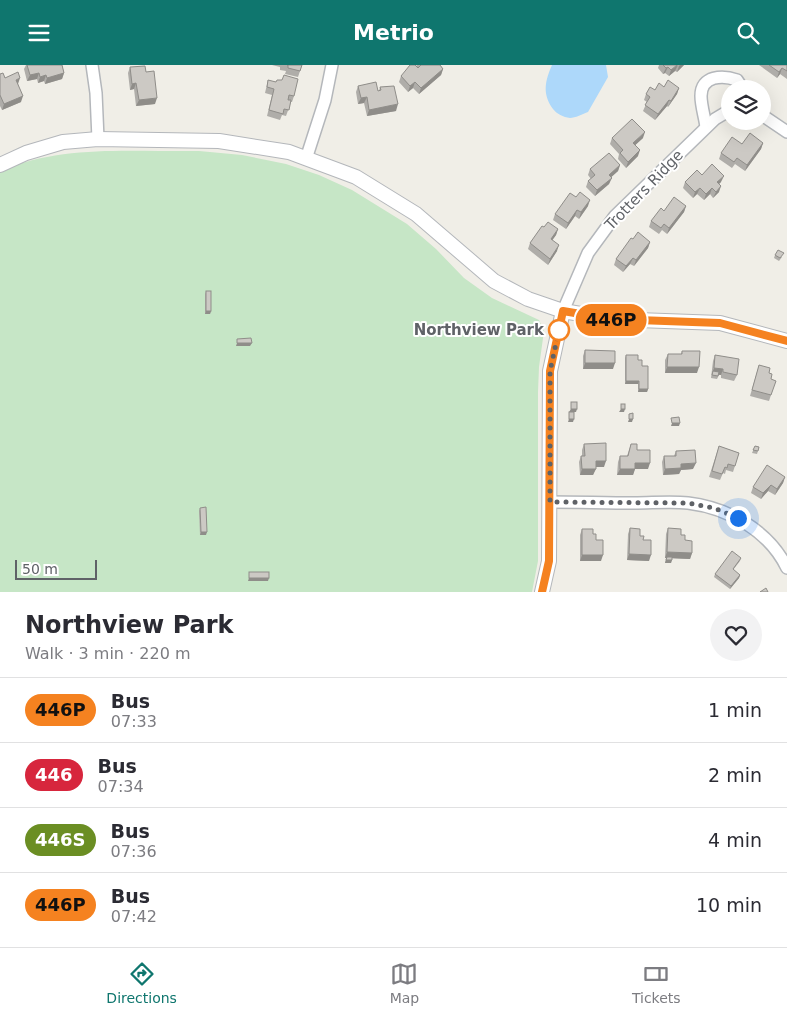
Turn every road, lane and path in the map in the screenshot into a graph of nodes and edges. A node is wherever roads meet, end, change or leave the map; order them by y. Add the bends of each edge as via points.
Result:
1 (92, 65) edge
2 (332, 65) edge
3 (738, 80) edge
4 (721, 115) edge
5 (771, 121) edge
6 (706, 127) junction
7 (787, 132) edge
8 (98, 139) junction
9 (306, 159) junction
10 (0, 165) edge
11 (563, 311) junction
12 (787, 341) edge
13 (550, 502) junction
14 (787, 568) edge
15 (542, 592) edge

1 - 8 street
2 - 9 street via 325,100
3 - 6 street via 724,76 704,85 701,95
4 - 6 street, Trotters Ridge
5 - 7 street
6 - 11 street, Trotters Ridge via 615,217 588,253
8 - 9 street via 219,141 289,152
8 - 10 street via 63,143 26,153
9 - 11 street via 356,177 416,214 494,281 528,299
11 - 12 street via 610,319 720,323
11 - 13 street via 550,371
13 - 14 street via 688,503 714,508 738,518 762,534
13 - 15 street via 549,561

